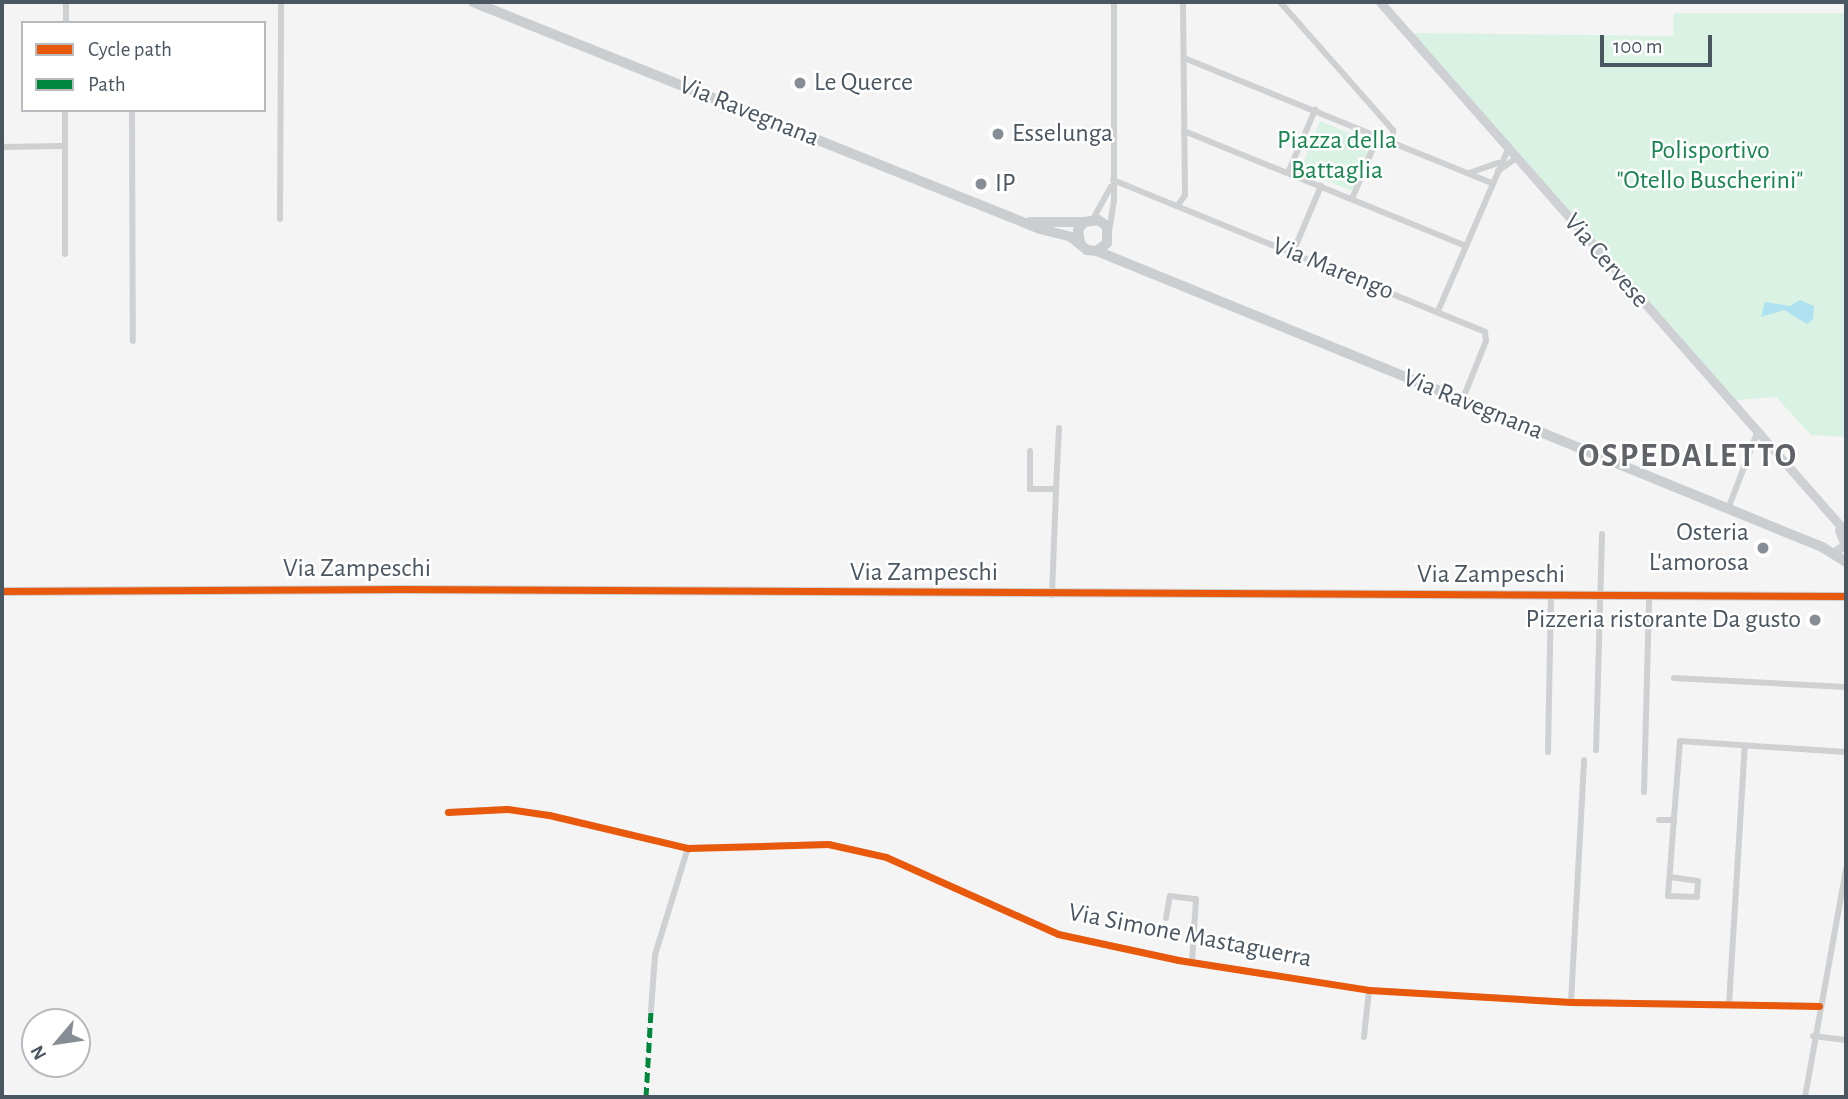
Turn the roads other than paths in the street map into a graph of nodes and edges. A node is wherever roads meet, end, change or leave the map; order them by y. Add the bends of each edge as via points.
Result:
1 (66, 2) edge
2 (281, 2) edge
3 (473, 2) edge
4 (1114, 2) edge
5 (1183, 2) edge
6 (1280, 2) edge
7 (1380, 2) edge
8 (66, 21) edge
9 (1184, 58) junction
10 (1315, 110) junction
11 (65, 112) edge
12 (132, 112) edge
13 (1184, 131) junction
14 (1378, 136) junction
15 (1393, 142) junction
16 (64, 146) junction
17 (2, 147) edge
18 (1508, 149) junction
19 (1517, 159) junction
20 (1499, 162) junction
21 (1496, 172) junction
22 (1288, 173) junction
23 (1467, 173) junction
24 (1112, 183) junction
25 (1492, 183) junction
26 (1321, 186) junction
27 (1352, 199) junction
28 (1178, 205) junction
29 (280, 219) dead end
30 (1088, 220) junction
31 (1026, 222) junction
32 (1109, 236) junction
33 (1080, 243) junction
34 (1466, 246) junction
35 (1097, 251) junction
36 (1293, 252) junction
37 (65, 254) dead end
38 (1124, 265) junction
39 (1438, 312) junction
40 (132, 341) dead end
41 (1462, 401) junction
42 (1059, 428) dead end
43 (1757, 433) junction
44 (1030, 452) dead end
45 (1056, 489) junction
46 (1728, 509) junction
47 (1833, 519) junction
48 (1846, 532) edge
49 (1602, 534) dead end
50 (1822, 547) junction
51 (1841, 552) edge
52 (1846, 562) edge
53 (2, 591) edge
54 (1052, 595) junction
55 (1552, 596) junction
56 (1846, 596) edge
57 (1598, 597) junction
58 (1648, 597) junction
59 (1674, 678) dead end
60 (1846, 687) edge
61 (1745, 746) junction
62 (1596, 750) dead end
63 (1548, 752) dead end
64 (1846, 752) edge
65 (1584, 760) dead end
66 (1644, 792) dead end
67 (448, 812) dead end
68 (1659, 820) dead end
69 (1674, 820) junction
70 (688, 848) junction
71 (1846, 870) edge
72 (1670, 877) junction
73 (1166, 918) dead end
74 (1192, 962) junction
75 (1369, 990) junction
76 (1571, 1002) junction
77 (1729, 1004) junction
78 (1819, 1006) junction
79 (651, 1010) dead end
80 (1813, 1036) junction
81 (1364, 1037) dead end
82 (1846, 1040) edge
83 (1805, 1097) edge

1 - 8 street
2 - 29 street
3 - 31 main road, Via Ravegnana
4 - 24 street
5 - 9 street
6 - 15 street via 1393,130
7 - 18 street, Via Cervese
9 - 10 street
9 - 13 street
10 - 14 street
10 - 22 street
11 - 16 street
12 - 40 street
13 - 22 street
13 - 28 street via 1185,195
14 - 15 street
14 - 27 street
15 - 23 street
16 - 17 street
16 - 37 street
18 - 19 street, Via Cervese
18 - 20 street
19 - 21 street
19 - 43 street, Via Cervese
20 - 21 street
20 - 23 street
21 - 25 street
22 - 26 street
23 - 25 street
24 - 28 street, Via Marengo
24 - 30 street
24 - 32 street
25 - 34 street
26 - 27 street
26 - 36 street
27 - 34 street
28 - 36 street, Via Marengo
30 - 31 main road, Via Ravegnana
30 - 32 main road via 1103,222
30 - 33 main road via 1078,230
31 - 33 main road, Via Ravegnana
32 - 35 main road
32 - 38 main road
33 - 35 main road
34 - 39 street
35 - 38 main road, Via Ravegnana
36 - 39 street, Via Marengo
38 - 41 main road, Via Ravegnana
39 - 41 street, Via Marengo via 1486,336
41 - 46 main road, Via Ravegnana
42 - 45 street
43 - 46 street
43 - 47 street, Via Cervese
44 - 45 street via 1030,489
45 - 54 street
46 - 50 main road, Via Ravegnana
47 - 48 street, Via Cervese
47 - 51 street, Via Cervese via 1846,542
49 - 57 street
50 - 51 main road, Via Ravegnana
50 - 52 main road, Via Ravegnana
53 - 54 street, Via Zampeschi via 402,589
54 - 55 street, Via Zampeschi
55 - 57 street, Via Zampeschi
55 - 63 street
56 - 58 street, Via Zampeschi
57 - 58 street, Via Zampeschi
57 - 62 street
58 - 66 street
59 - 60 street
61 - 64 street
61 - 69 street via 1679,741
61 - 77 street
65 - 76 street
67 - 70 street, Via Simone Mastaguerra via 507,809 550,814
68 - 69 street
69 - 72 street
70 - 74 street, Via Simone Mastaguerra via 828,844 886,857 1058,934
70 - 79 street via 655,955
71 - 78 street
72 - 72 street via 1668,896 1697,897 1698,881
73 - 74 street via 1171,896 1196,899
74 - 75 street, Via Simone Mastaguerra
75 - 76 street, Via Simone Mastaguerra
75 - 81 street
76 - 77 street, Via Simone Mastaguerra
77 - 78 street, Via Simone Mastaguerra
78 - 80 street
80 - 82 street
80 - 83 street

